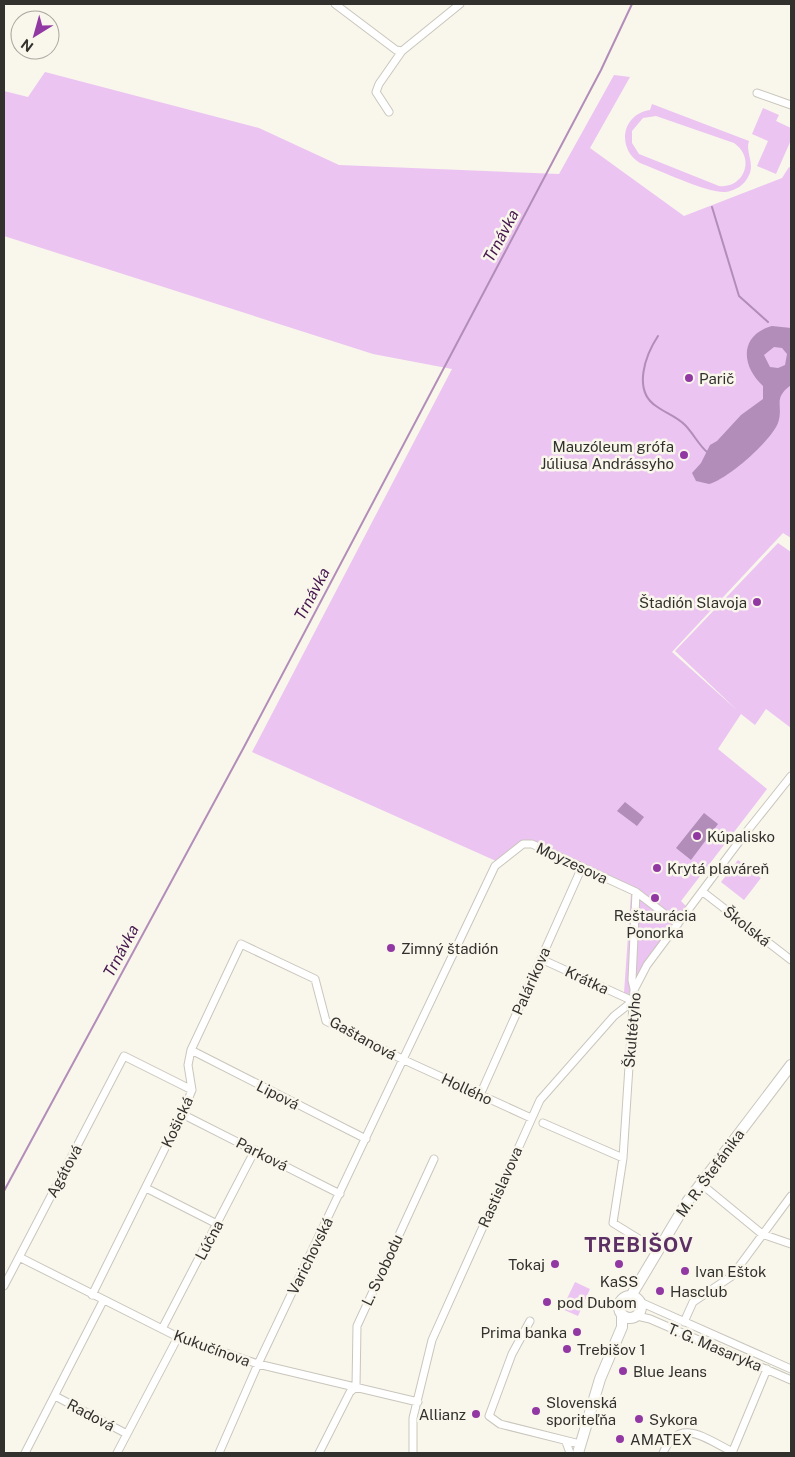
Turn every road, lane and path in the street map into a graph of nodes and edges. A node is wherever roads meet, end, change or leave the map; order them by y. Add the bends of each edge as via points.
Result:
1 (335, 4) edge
2 (460, 4) edge
3 (402, 51) junction
4 (757, 93) dead end
5 (791, 104) edge
6 (389, 112) dead end
7 (791, 776) edge
8 (582, 867) junction
9 (636, 892) junction
10 (703, 892) junction
11 (678, 924) junction
12 (241, 944) joint
13 (541, 959) junction
14 (791, 960) edge
15 (634, 990) junction
16 (633, 1001) junction
17 (191, 1050) junction
18 (402, 1059) junction
19 (791, 1065) edge
20 (192, 1090) junction
21 (480, 1095) junction
22 (182, 1114) junction
23 (531, 1118) junction
24 (543, 1123) dead end
25 (366, 1139) junction
26 (255, 1150) junction
27 (623, 1158) junction
28 (434, 1159) dead end
29 (700, 1183) junction
30 (146, 1188) junction
31 (340, 1194) junction
32 (791, 1196) edge
33 (217, 1224) junction
34 (762, 1234) junction
35 (791, 1244) edge
36 (657, 1250) junction
37 (19, 1257) junction
38 (4, 1286) edge
39 (92, 1295) junction
40 (636, 1299) junction
41 (103, 1301) junction
42 (630, 1316) junction
43 (530, 1321) dead end
44 (686, 1324) junction
45 (162, 1329) junction
46 (685, 1334) junction
47 (178, 1337) junction
48 (750, 1351) junction
49 (746, 1360) junction
50 (258, 1364) junction
51 (790, 1369) edge
52 (767, 1370) junction
53 (788, 1378) edge
54 (356, 1387) junction
55 (55, 1396) junction
56 (418, 1402) junction
57 (127, 1434) junction
58 (566, 1442) junction
59 (579, 1449) edge
60 (25, 1453) edge
61 (117, 1453) edge
62 (219, 1453) edge
63 (319, 1453) edge
64 (412, 1453) edge
65 (570, 1453) edge
66 (663, 1453) edge
67 (733, 1453) edge

1 - 3 street via 396,50
2 - 3 street
3 - 6 street via 376,92
4 - 5 street
7 - 10 street, Škultétyho
8 - 9 street, Moyzesova
8 - 13 street, Palárikova
8 - 18 street, Moyzesova via 527,842 495,866
9 - 11 street, Moyzesova
9 - 15 street
10 - 11 street, Škultétyho
10 - 14 street, Školská
11 - 15 street, Škultétyho
12 - 17 street, Košická
12 - 18 street, Gaštanová via 315,979 326,1021
13 - 16 street, Krátka
13 - 21 street, Palárikova
15 - 16 street, Škultétyho
16 - 23 street, Rastislavova via 614,1016 540,1100
16 - 27 street, Škultétyho
17 - 20 street, Košická via 188,1065
17 - 25 street, Lipová
18 - 21 street, Hollého
18 - 25 street, Varichovská
19 - 29 street, M. R. Štefánika
20 - 22 street, Košická
20 - 37 street, Agátová via 124,1056
21 - 23 street, Hollého
22 - 26 street, Parková
22 - 30 street, Košická
23 - 56 street, Rastislavova via 442,1313 432,1340
24 - 27 street
25 - 31 street, Varichovská
26 - 31 street, Parková
26 - 33 street, Lúčna
27 - 36 street, Škultétyho via 613,1223
28 - 54 street, L. Svobodu via 357,1326
29 - 34 street
29 - 36 street, M. R. Štefánika
30 - 33 street
30 - 39 street, Košická
31 - 50 street, Varichovská
32 - 34 street
33 - 45 street, Lúčna
34 - 35 street
34 - 44 street via 732,1276 692,1302
36 - 40 street, M. R. Štefánika via 638,1286
37 - 38 street, Agátová
37 - 39 street, Kukučínova
39 - 41 street, Kukučínova
40 - 42 street, M. R. Štefánika via 641,1310
40 - 42 street via 623,1298 620,1302 619,1307
40 - 44 street, T. G. Masaryka
41 - 45 street, Kukučínova
41 - 55 street
42 - 46 street, T. G. Masaryka
42 - 59 street via 600,1379
43 - 58 street via 512,1354 490,1416 500,1424
44 - 46 street
44 - 48 street, T. G. Masaryka
45 - 47 street, Kukučínova
46 - 49 street, T. G. Masaryka
47 - 50 street, Kukučínova
47 - 57 street
48 - 49 street
48 - 51 street, T. G. Masaryka
49 - 52 street, T. G. Masaryka
50 - 54 street, Kukučínova
50 - 62 street, Varichovská
51 - 53 street
52 - 53 street, T. G. Masaryka
52 - 67 street
54 - 56 street, Kukučínova
54 - 63 street via 350,1392
55 - 57 street, Radová
55 - 60 street
56 - 64 street, Rastislavova via 413,1418
57 - 61 street
58 - 59 street
58 - 65 street
66 - 67 street via 679,1432 690,1432

